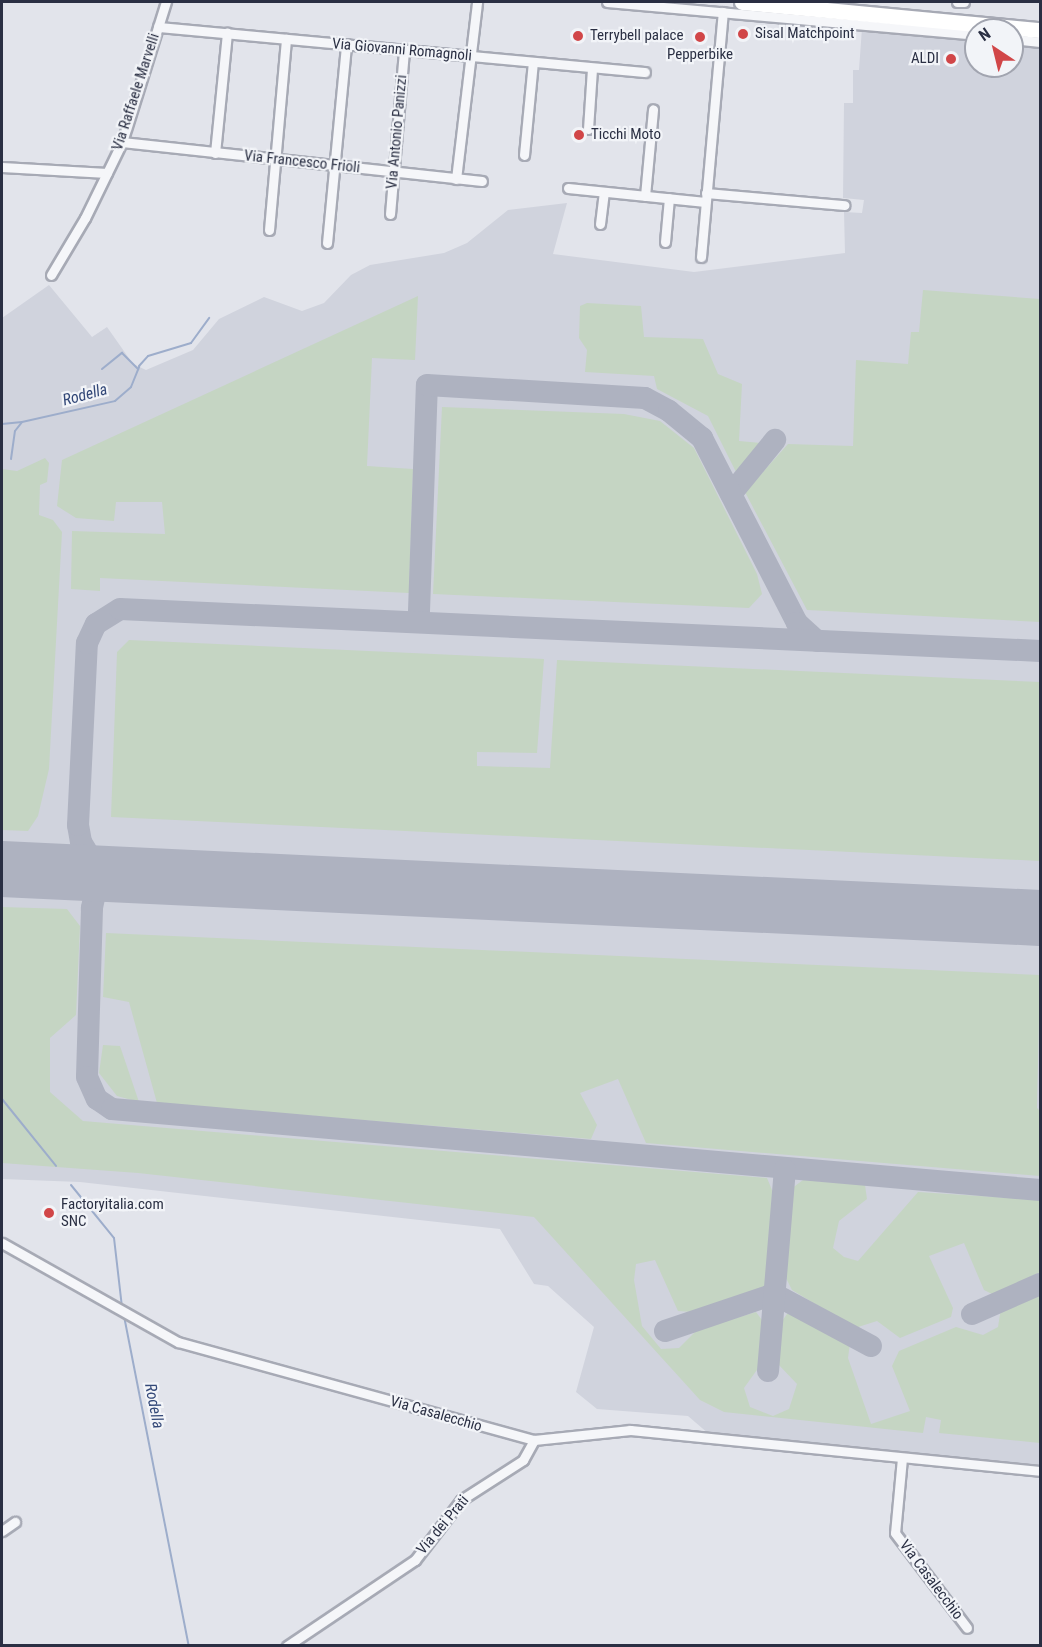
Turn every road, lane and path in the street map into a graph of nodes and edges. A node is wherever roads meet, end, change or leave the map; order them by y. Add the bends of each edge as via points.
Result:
1 (166, 2) edge
2 (477, 2) edge
3 (607, 2) edge
4 (742, 2) edge
5 (957, 2) edge
6 (963, 2) edge
7 (723, 12) junction
8 (872, 19) junction
9 (158, 27) junction
10 (1041, 30) edge
11 (227, 33) junction
12 (964, 33) edge
13 (286, 39) junction
14 (1024, 40) edge
15 (1041, 42) edge
16 (346, 44) junction
17 (404, 50) junction
18 (470, 56) junction
19 (533, 62) junction
20 (592, 68) junction
21 (645, 72) dead end
22 (653, 109) dead end
23 (588, 129) dead end
24 (122, 142) junction
25 (215, 153) junction
26 (524, 155) dead end
27 (275, 159) junction
28 (334, 166) junction
29 (2, 167) edge
30 (394, 172) junction
31 (107, 173) junction
32 (456, 179) junction
33 (482, 181) dead end
34 (568, 188) dead end
35 (604, 192) junction
36 (645, 196) junction
37 (706, 197) junction
38 (669, 198) junction
39 (844, 205) dead end
40 (390, 214) dead end
41 (600, 224) dead end
42 (269, 230) dead end
43 (665, 242) dead end
44 (327, 243) dead end
45 (700, 257) dead end
46 (51, 275) dead end
47 (2, 1243) edge
48 (534, 1440) junction
49 (902, 1458) junction
50 (1041, 1471) edge
51 (15, 1522) dead end
52 (2, 1531) edge
53 (967, 1628) dead end
54 (287, 1646) edge

1 - 9 street, Via Raffaele Marvelli
2 - 18 street
3 - 7 street
4 - 8 main road
5 - 6 street
7 - 8 street via 845,24
7 - 37 street
8 - 10 main road
8 - 12 street
9 - 11 street, Via Giovanni Romagnoli
9 - 24 street, Via Raffaele Marvelli
11 - 13 street, Via Giovanni Romagnoli
11 - 25 street
13 - 16 street, Via Giovanni Romagnoli
13 - 27 street
14 - 15 street
16 - 17 street, Via Giovanni Romagnoli
16 - 28 street
17 - 18 street, Via Giovanni Romagnoli
17 - 30 street, Via Antonio Panizzi
18 - 19 street, Via Giovanni Romagnoli
18 - 32 street
19 - 20 street, Via Giovanni Romagnoli
19 - 26 street
20 - 21 street, Via Giovanni Romagnoli
20 - 23 street
22 - 36 street
24 - 25 street, Via Francesco Frioli
24 - 31 street, Via Raffaele Marvelli
25 - 27 street, Via Francesco Frioli
27 - 28 street, Via Francesco Frioli
27 - 42 street
28 - 30 street, Via Francesco Frioli
28 - 44 street
29 - 31 street
30 - 32 street, Via Francesco Frioli
30 - 40 street, Via Antonio Panizzi
31 - 46 street, Via Raffaele Marvelli
32 - 33 street, Via Francesco Frioli
34 - 35 street
35 - 36 street
35 - 41 street
36 - 38 street
37 - 38 street
37 - 39 street
37 - 45 street
38 - 43 street
47 - 48 street, Via Casalecchio via 178,1342
48 - 49 street, Via Casalecchio via 630,1430
48 - 54 street, Via dei Prati via 523,1460 461,1500 415,1560
49 - 50 street, Via Casalecchio
49 - 53 street, Via Casalecchio via 895,1533
51 - 52 street

